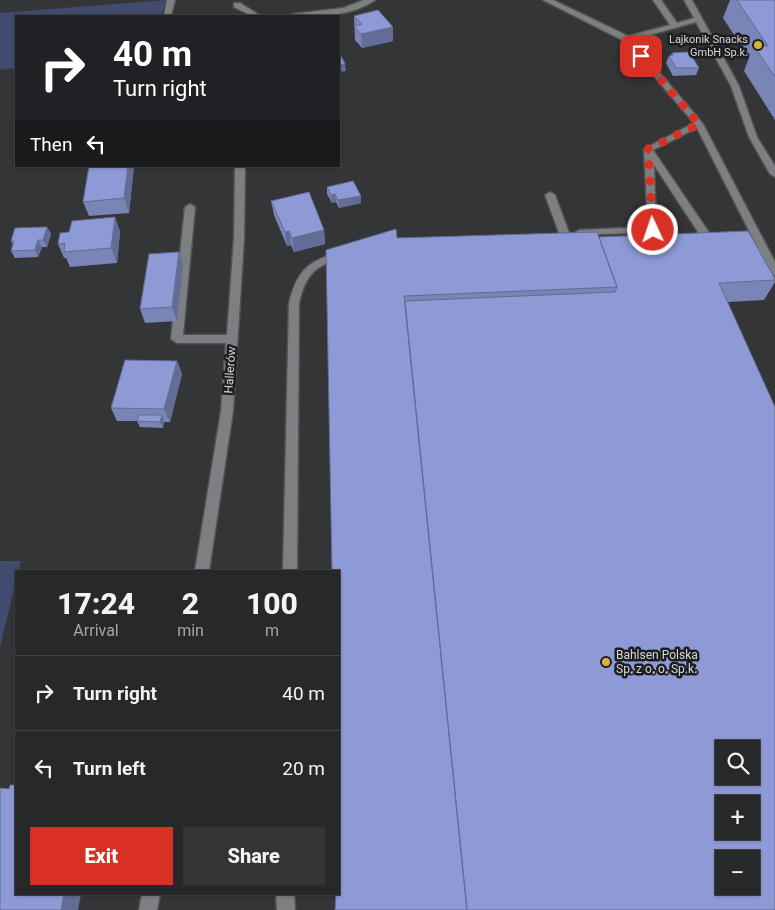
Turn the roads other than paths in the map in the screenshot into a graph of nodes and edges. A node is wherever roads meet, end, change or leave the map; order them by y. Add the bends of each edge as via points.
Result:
1 (171, 0) edge
2 (371, 0) edge
3 (547, 0) edge
4 (657, 0) edge
5 (688, 0) edge
6 (237, 3) edge
7 (167, 15) edge
8 (255, 15) edge
9 (302, 15) edge
10 (700, 19) junction
11 (674, 26) junction
12 (627, 39) junction
13 (699, 124) junction
14 (648, 149) junction
15 (240, 167) edge
16 (775, 174) edge
17 (550, 195) dead end
18 (190, 207) dead end
19 (560, 234) junction
20 (708, 239) edge
21 (570, 249) edge
22 (356, 251) edge
23 (775, 272) edge
24 (232, 339) junction
25 (202, 570) edge
26 (290, 570) edge
27 (151, 895) edge
28 (285, 895) edge
29 (148, 910) edge
30 (286, 910) edge

1 - 7 street
2 - 9 street via 344,10
3 - 12 street
4 - 11 street
5 - 10 street
6 - 8 street
10 - 11 street
10 - 16 street via 734,86 753,137
11 - 12 street
12 - 13 street
13 - 14 street
13 - 23 street
14 - 19 street via 653,230
14 - 20 street
15 - 24 street, Hallerów
17 - 19 street
18 - 24 street via 177,339
19 - 21 street
22 - 26 street via 311,266 298,281 294,303
24 - 25 street, Hallerów via 227,411
27 - 29 street
28 - 30 street

